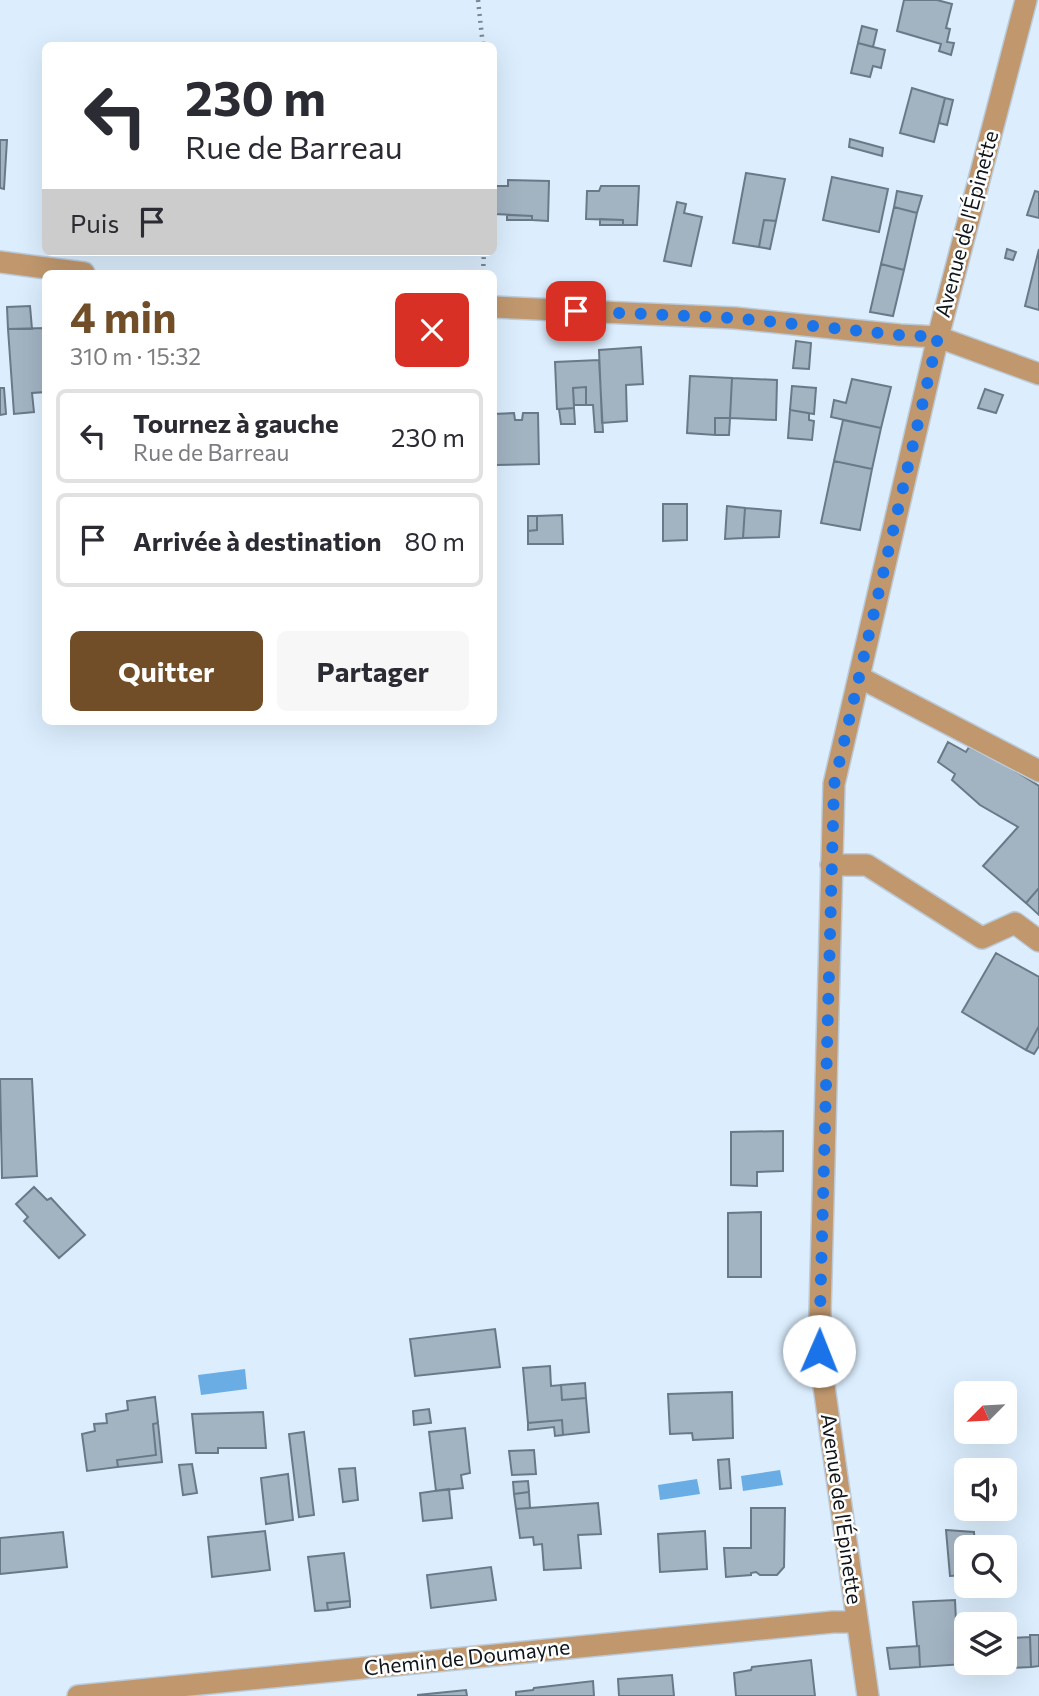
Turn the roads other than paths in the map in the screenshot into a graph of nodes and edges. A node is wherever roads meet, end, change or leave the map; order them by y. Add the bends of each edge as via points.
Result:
1 (1026, 0) edge
2 (0, 262) edge
3 (61, 270) edge
4 (497, 307) edge
5 (938, 337) junction
6 (1039, 374) edge
7 (859, 677) junction
8 (1039, 771) edge
9 (831, 865) junction
10 (1039, 941) edge
11 (857, 1622) junction
12 (78, 1696) edge
13 (868, 1696) edge

1 - 5 street, Avenue de l'Épinette
2 - 3 street
4 - 5 street via 735,318
5 - 6 street
5 - 7 street, Avenue de l'Épinette
7 - 8 street
7 - 9 street, Avenue de l'Épinette via 834,785
9 - 10 street via 867,865 982,938 1015,923
9 - 11 street, Avenue de l'Épinette via 819,1351
11 - 12 street, Chemin de Doumayne
11 - 13 street, Avenue de l'Épinette

